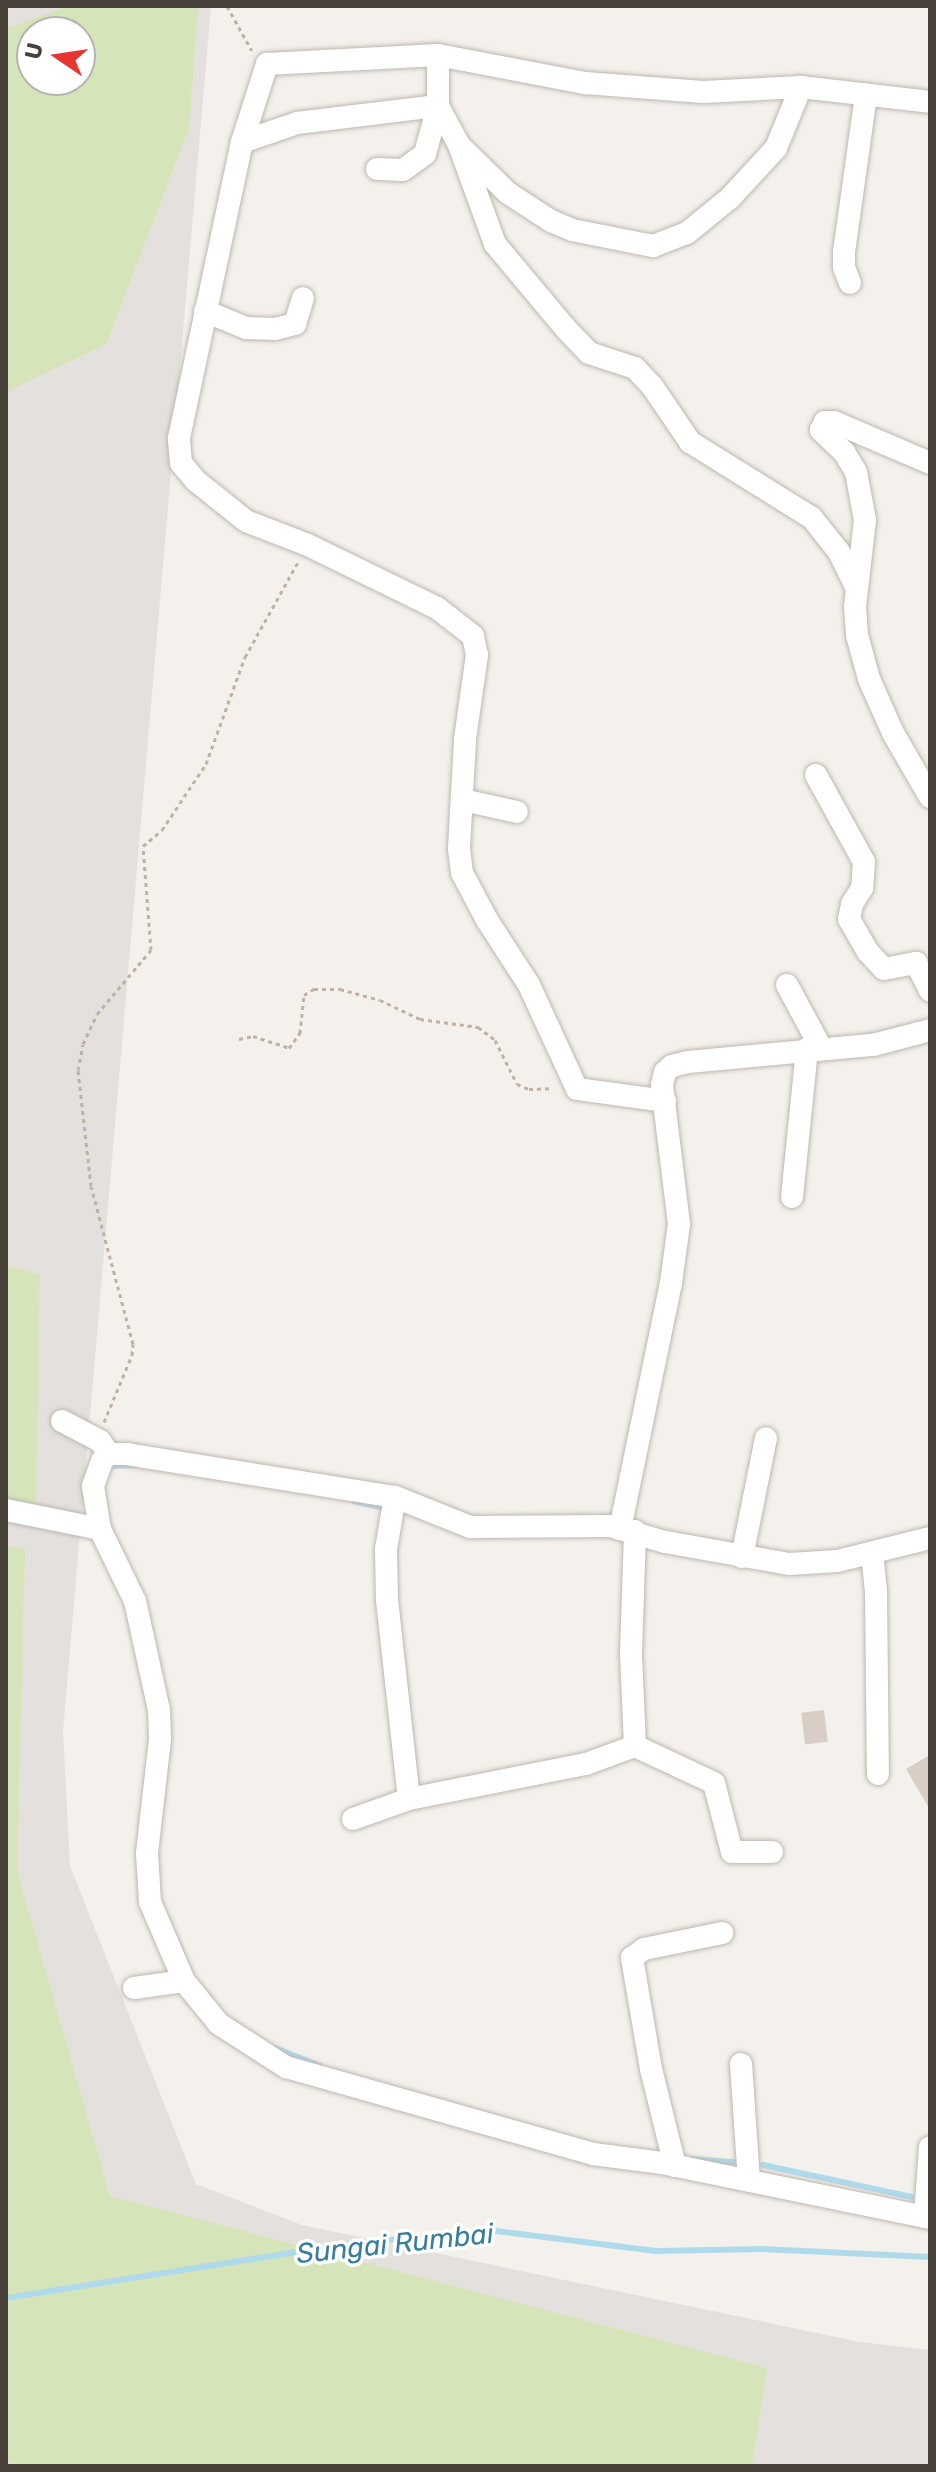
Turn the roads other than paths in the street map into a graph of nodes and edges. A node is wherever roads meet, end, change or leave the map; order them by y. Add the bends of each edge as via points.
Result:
1 (438, 55) junction
2 (801, 87) junction
3 (866, 95) junction
4 (930, 102) edge
5 (438, 106) junction
6 (242, 142) junction
7 (459, 145) junction
8 (377, 169) dead end
9 (850, 283) dead end
10 (303, 298) dead end
11 (205, 311) junction
12 (930, 463) edge
13 (855, 585) junction
14 (816, 775) dead end
15 (930, 797) edge
16 (463, 800) junction
17 (517, 812) dead end
18 (787, 985) dead end
19 (930, 991) edge
20 (930, 1030) edge
21 (814, 1049) junction
22 (665, 1101) junction
23 (792, 1197) dead end
24 (62, 1421) dead end
25 (766, 1438) dead end
26 (104, 1448) junction
27 (395, 1497) junction
28 (6, 1510) edge
29 (100, 1529) junction
30 (628, 1530) junction
31 (930, 1538) edge
32 (872, 1553) junction
33 (742, 1557) junction
34 (635, 1746) junction
35 (878, 1774) dead end
36 (409, 1799) junction
37 (353, 1819) dead end
38 (772, 1852) dead end
39 (722, 1933) dead end
40 (184, 1981) junction
41 (134, 1988) dead end
42 (741, 2064) dead end
43 (930, 2147) edge
44 (675, 2166) junction
45 (749, 2181) junction
46 (928, 2217) edge

1 - 2 street via 585,83 703,92
1 - 5 street
1 - 6 street via 267,64
2 - 3 street
2 - 7 street via 776,148 730,198 687,233 653,246 572,230 530,211
3 - 4 street
3 - 9 street via 844,252
5 - 6 street via 297,123
5 - 7 street
5 - 8 street via 420,160 396,172
6 - 11 street
7 - 13 street via 495,244 566,329 589,353 635,368 690,442 812,518 839,552
10 - 11 street via 295,324 275,329 246,328
11 - 16 street via 178,456 196,481 238,516 437,608 473,636 477,655 466,724
12 - 13 street via 849,426 825,422 821,430 856,472 865,520
13 - 15 street via 857,635 869,679
14 - 19 street via 864,862 862,888 849,919 884,969 916,963
16 - 17 street
16 - 22 street via 462,873 529,985 577,1089
18 - 21 street
20 - 21 street via 873,1045
21 - 22 street via 672,1066 665,1072
21 - 23 street
22 - 30 street via 679,1224
24 - 26 street
25 - 33 street
26 - 27 street
26 - 29 street via 93,1486
27 - 30 street via 470,1527
27 - 36 street via 386,1549 387,1600
28 - 29 street
29 - 40 street via 135,1601 159,1710 146,1879 158,1927
30 - 33 street
30 - 34 street
31 - 32 street
32 - 33 street via 789,1564
32 - 35 street
34 - 36 street via 586,1764
34 - 38 street via 714,1783 729,1849
36 - 37 street
39 - 44 street via 644,1949 632,1958
40 - 41 street
40 - 44 street via 231,2034 286,2067 593,2154
42 - 45 street
43 - 46 street
44 - 45 street
45 - 46 street

